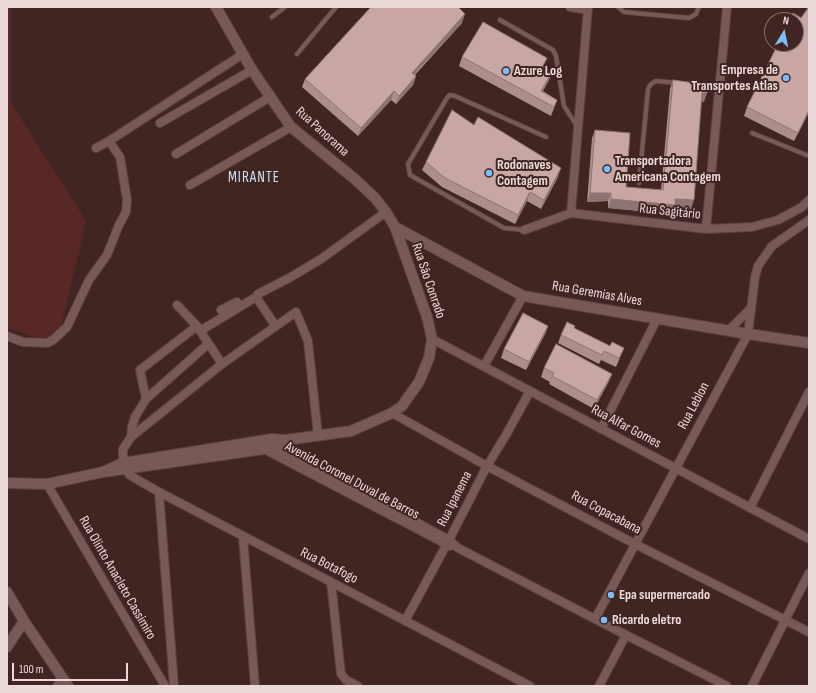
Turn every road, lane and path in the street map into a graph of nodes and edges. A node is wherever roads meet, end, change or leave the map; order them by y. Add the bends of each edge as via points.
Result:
1 (216, 7) edge
2 (283, 7) edge
3 (336, 7) edge
4 (570, 7) edge
5 (618, 7) edge
6 (698, 7) edge
7 (727, 7) edge
8 (588, 9) edge
9 (272, 18) dead end
10 (500, 20) dead end
11 (243, 54) junction
12 (297, 54) dead end
13 (252, 70) junction
14 (680, 83) edge
15 (695, 85) edge
16 (719, 89) junction
17 (270, 97) junction
18 (160, 123) dead end
19 (578, 126) junction
20 (291, 127) junction
21 (752, 133) dead end
22 (546, 137) dead end
23 (109, 141) junction
24 (96, 148) dead end
25 (176, 154) dead end
26 (809, 156) edge
27 (639, 183) dead end
28 (190, 185) dead end
29 (809, 200) edge
30 (386, 212) junction
31 (571, 214) junction
32 (809, 220) edge
33 (395, 227) junction
34 (706, 229) junction
35 (524, 230) joint
36 (257, 295) junction
37 (523, 296) junction
38 (177, 305) dead end
39 (751, 308) junction
40 (221, 310) dead end
41 (657, 319) junction
42 (275, 326) junction
43 (198, 329) junction
44 (728, 331) junction
45 (748, 334) junction
46 (7, 336) edge
47 (432, 339) junction
48 (809, 343) edge
49 (208, 344) junction
50 (222, 364) junction
51 (484, 366) junction
52 (530, 390) junction
53 (809, 392) edge
54 (146, 399) junction
55 (392, 413) junction
56 (601, 429) junction
57 (318, 436) junction
58 (131, 437) junction
59 (274, 442) junction
60 (263, 445) junction
61 (124, 466) junction
62 (487, 466) junction
63 (306, 467) junction
64 (676, 468) junction
65 (7, 483) edge
66 (47, 484) junction
67 (159, 492) junction
68 (750, 508) junction
69 (243, 537) junction
70 (809, 538) edge
71 (448, 543) junction
72 (635, 544) junction
73 (809, 573) edge
74 (331, 582) junction
75 (7, 592) edge
76 (595, 619) junction
77 (785, 620) junction
78 (24, 621) junction
79 (405, 621) junction
80 (809, 632) edge
81 (626, 635) junction
82 (7, 647) edge
83 (63, 683) edge
84 (165, 686) edge
85 (174, 686) edge
86 (255, 686) edge
87 (358, 686) edge
88 (530, 686) edge
89 (599, 686) edge
90 (727, 686) edge
91 (752, 686) edge

1 - 11 street, Rua Panorama
2 - 9 lane
3 - 12 lane
4 - 8 street
5 - 6 lane via 624,12 689,18 696,14
7 - 16 street
8 - 19 street
10 - 19 lane via 553,50 564,106
11 - 13 street, Rua Panorama
11 - 23 street
13 - 17 street, Rua Panorama
13 - 18 street
14 - 27 lane via 656,81 648,89
15 - 16 lane
16 - 34 street
17 - 20 street, Rua Panorama
17 - 25 street
19 - 31 street
20 - 28 street
20 - 30 street, Rua Panorama via 356,180
21 - 26 lane
22 - 35 lane via 450,95 408,164 410,175 504,228
23 - 24 street
23 - 46 street via 120,157 127,200 126,212 107,255 89,280 67,327 53,340 23,342
29 - 34 street, Rua Sagitário via 802,207 778,220 752,227
30 - 33 street, Rua Panorama
30 - 36 street via 321,259
31 - 34 street, Rua Sagitário
31 - 35 street, Rua Sagitário
32 - 39 street, Rua Leblon via 772,246 758,266
33 - 37 street, Rua Geremias Alves
33 - 47 street, Rua São Conrado via 427,317
36 - 40 street via 252,294
36 - 42 street
36 - 43 street
37 - 41 street, Rua Geremias Alves
37 - 51 street
38 - 43 street
39 - 44 street
39 - 45 street, Rua Leblon
41 - 44 street, Rua Geremias Alves
41 - 56 street
42 - 50 street
42 - 57 street via 296,312 308,341
43 - 49 street
43 - 54 street via 140,370
44 - 45 street, Rua Geremias Alves
45 - 48 street, Rua Geremias Alves
45 - 64 street, Rua Leblon
47 - 51 street, Rua Alfar Gomes
47 - 55 street, Rua São Conrado via 429,358 419,382 402,406
49 - 50 street
49 - 54 street
50 - 58 street
51 - 52 street, Rua Alfar Gomes
52 - 56 street, Rua Alfar Gomes
52 - 62 street, Rua Ipanema
53 - 68 street
54 - 58 street via 135,417
55 - 57 street, Rua São Conrado via 351,431
55 - 62 street, Rua Copacabana
56 - 64 street, Rua Alfar Gomes
57 - 59 street, Rua São Conrado
58 - 61 street via 123,449
59 - 60 street, Rua São Conrado
59 - 63 street, Avenida Coronel Duval de Barros
60 - 61 street, Rua São Conrado
60 - 63 street, Avenida Coronel Duval de Barros
61 - 66 street, Rua São Conrado
61 - 67 street, Rua Botafogo via 131,476
62 - 71 street, Rua Ipanema
62 - 72 street, Rua Copacabana
63 - 71 street, Avenida Coronel Duval de Barros
64 - 68 street, Rua Alfar Gomes
64 - 72 street, Rua Leblon
65 - 66 street, Rua São Conrado
66 - 84 street, Rua Olinto Anacleto Cassimiro
67 - 69 street, Rua Botafogo
67 - 85 street
68 - 70 street, Rua Alfar Gomes
69 - 74 street, Rua Botafogo
69 - 86 street
71 - 76 street, Avenida Coronel Duval de Barros
71 - 79 street, Rua Ipanema
72 - 76 street, Rua Leblon
72 - 77 street, Rua Copacabana
73 - 77 street
74 - 79 street, Rua Botafogo
74 - 87 street via 341,674 346,680
75 - 78 street
76 - 81 street, Avenida Coronel Duval de Barros
77 - 80 street, Rua Copacabana
77 - 91 street
78 - 82 street
78 - 83 street
79 - 88 street, Rua Botafogo
81 - 89 street
81 - 90 street, Avenida Coronel Duval de Barros

